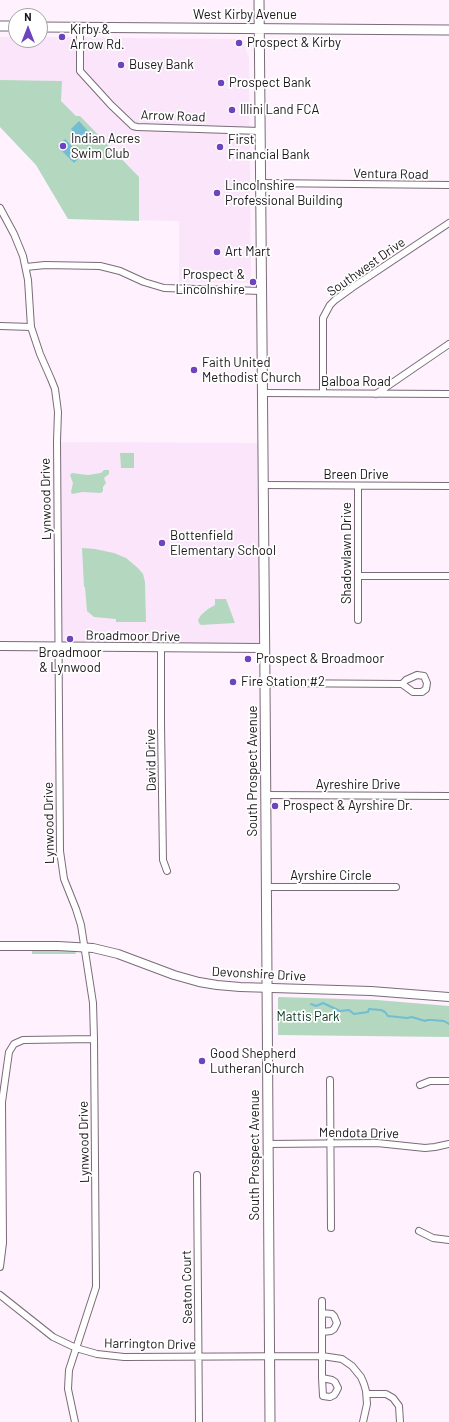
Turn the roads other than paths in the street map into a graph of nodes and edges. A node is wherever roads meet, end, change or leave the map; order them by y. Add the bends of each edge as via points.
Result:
1 (259, 0) edge
2 (48, 27) edge
3 (80, 27) junction
4 (259, 28) junction
5 (449, 30) edge
6 (260, 131) junction
7 (261, 183) junction
8 (449, 186) edge
9 (0, 208) edge
10 (449, 223) edge
11 (26, 267) junction
12 (262, 291) junction
13 (0, 326) edge
14 (31, 327) junction
15 (449, 344) edge
16 (263, 393) junction
17 (323, 393) junction
18 (376, 394) junction
19 (449, 394) edge
20 (263, 485) junction
21 (358, 486) junction
22 (449, 486) edge
23 (358, 576) junction
24 (449, 576) edge
25 (358, 620) dead end
26 (0, 646) edge
27 (59, 647) junction
28 (161, 648) junction
29 (265, 648) junction
30 (265, 683) junction
31 (402, 684) dead end
32 (266, 795) junction
33 (449, 796) edge
34 (167, 871) dead end
35 (266, 887) junction
36 (396, 887) dead end
37 (0, 946) edge
38 (85, 947) junction
39 (267, 987) junction
40 (449, 997) edge
41 (94, 1039) junction
42 (330, 1080) dead end
43 (449, 1081) edge
44 (420, 1085) dead end
45 (330, 1143) junction
46 (268, 1144) junction
47 (449, 1144) edge
48 (197, 1175) dead end
49 (330, 1228) dead end
50 (419, 1231) dead end
51 (449, 1240) edge
52 (0, 1267) edge
53 (0, 1295) edge
54 (322, 1301) dead end
55 (322, 1313) junction
56 (322, 1332) junction
57 (76, 1348) junction
58 (269, 1355) junction
59 (199, 1356) junction
60 (322, 1356) junction
61 (322, 1378) dead end
62 (367, 1394) junction
63 (75, 1422) edge
64 (199, 1422) edge
65 (270, 1422) edge
66 (363, 1422) edge
67 (400, 1422) edge

1 - 4 main road, South Prospect Avenue
2 - 3 main road, West Kirby Avenue
3 - 4 main road, West Kirby Avenue
3 - 6 street, Arrow Road via 80,71 133,126
4 - 5 main road, West Kirby Avenue
4 - 6 main road, South Prospect Avenue
6 - 7 main road, South Prospect Avenue
7 - 8 street, Ventura Road
7 - 12 main road, South Prospect Avenue
9 - 11 street, Lynwood Drive via 14,234
10 - 17 street, Southwest Drive via 330,305 323,318
11 - 12 street via 100,266 164,288
11 - 14 street, Lynwood Drive
12 - 16 main road, South Prospect Avenue
13 - 14 street
14 - 27 street, Lynwood Drive via 55,389 58,412
15 - 18 street
16 - 17 street, Balboa Road
16 - 20 main road, South Prospect Avenue
17 - 18 street, Balboa Road
18 - 19 street, Balboa Road
20 - 21 street, Breen Drive
20 - 29 main road, South Prospect Avenue
21 - 22 street, Breen Drive
21 - 23 street, Shadowlawn Drive
23 - 24 street
23 - 25 street, Shadowlawn Drive
26 - 27 street, Broadmoor Drive
27 - 28 street, Broadmoor Drive
27 - 38 street, Lynwood Drive via 60,851 64,879 80,919
28 - 29 street, Broadmoor Drive
28 - 34 street, David Drive via 164,860
29 - 30 main road, South Prospect Avenue
30 - 31 street
30 - 32 main road, South Prospect Avenue
32 - 33 street, Ayreshire Drive
32 - 35 main road, South Prospect Avenue
35 - 36 street, Ayrshire Circle
35 - 39 main road, South Prospect Avenue
37 - 38 street, Devonshire Drive
38 - 39 street, Devonshire Drive via 118,954 199,982
38 - 41 street, Lynwood Drive via 93,1003
39 - 40 street, Devonshire Drive
39 - 46 main road, South Prospect Avenue
41 - 52 street via 23,1040 14,1044 9,1052 2,1102 3,1243
41 - 57 street, Lynwood Drive via 96,1286
42 - 45 street
43 - 44 street via 430,1081
45 - 46 street, Mendota Drive
45 - 47 street, Mendota Drive via 377,1143 425,1148
45 - 49 street
46 - 58 main road, South Prospect Avenue
48 - 59 street, Seaton Court
50 - 51 street via 433,1238
53 - 57 street, Harrington Drive via 53,1337
54 - 55 street
55 - 56 street
55 - 56 street via 332,1314 337,1323 331,1331
56 - 60 street
57 - 59 street, Harrington Drive via 108,1356
57 - 63 street, Lynwood Drive via 68,1379 69,1400
58 - 59 street, Harrington Drive
58 - 60 street, Harrington Drive
58 - 65 main road, South Prospect Avenue
59 - 64 street, Seaton Court
60 - 61 street
60 - 62 street, Harrington Drive via 342,1359 352,1366 361,1377
62 - 66 street
62 - 67 street via 386,1394 393,1398 399,1406

